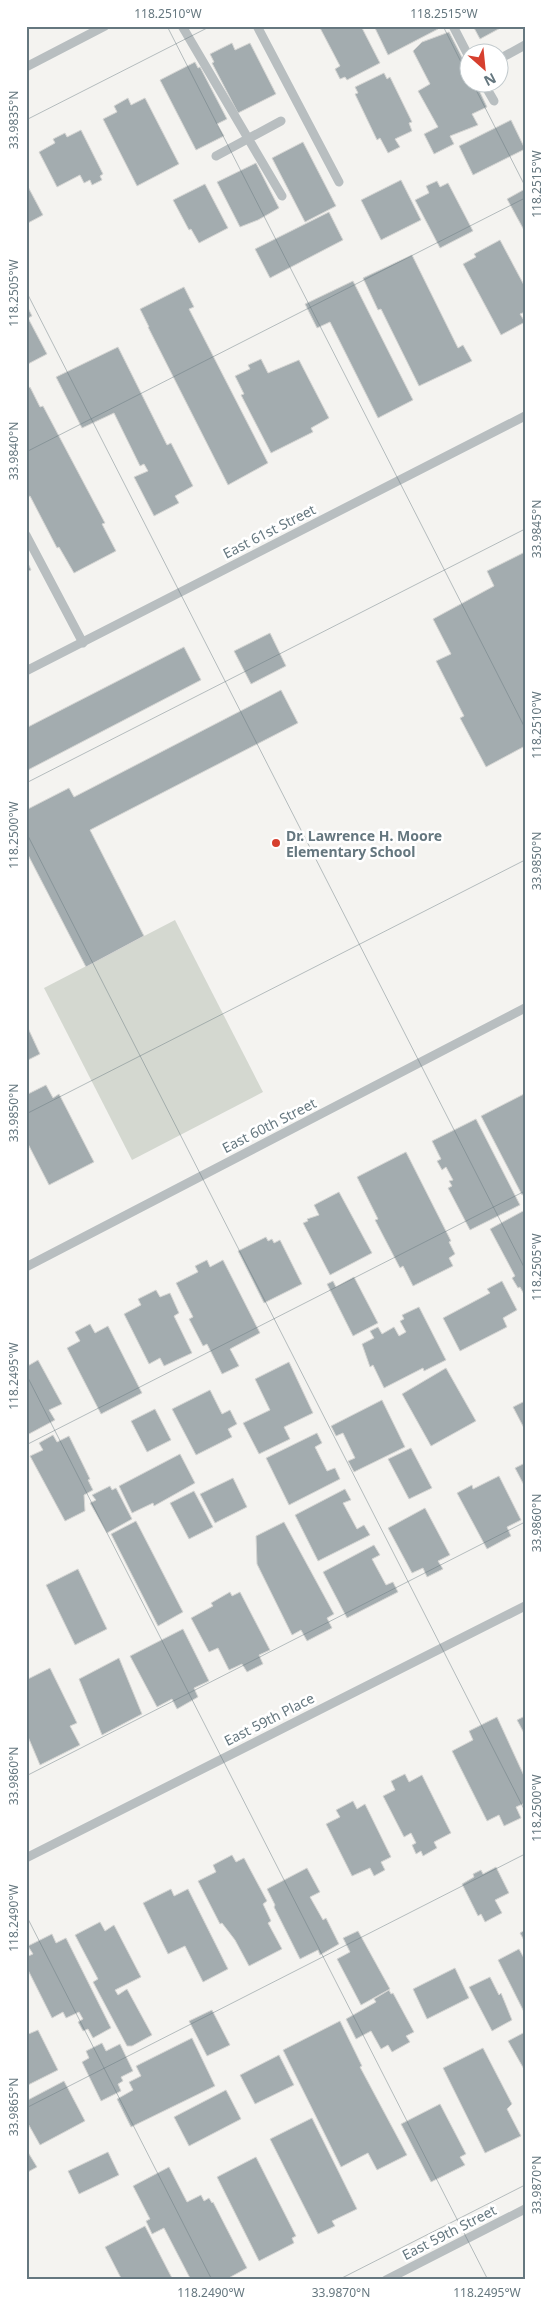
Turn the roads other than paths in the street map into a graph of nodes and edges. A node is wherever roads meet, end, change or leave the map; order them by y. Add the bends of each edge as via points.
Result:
1 (105, 26) edge
2 (182, 26) edge
3 (257, 26) edge
4 (453, 26) edge
5 (461, 42) edge
6 (525, 45) edge
7 (508, 55) edge
8 (26, 67) edge
9 (488, 92) edge
10 (494, 102) dead end
11 (280, 121) dead end
12 (248, 138) junction
13 (216, 156) dead end
14 (339, 182) dead end
15 (282, 196) dead end
16 (525, 416) edge
17 (26, 535) edge
18 (83, 643) junction
19 (26, 672) edge
20 (525, 1008) edge
21 (26, 1267) edge
22 (525, 1606) edge
23 (26, 1858) edge
24 (525, 2209) edge
25 (386, 2280) edge

1 - 8 street
2 - 12 street
3 - 14 street
4 - 5 street
6 - 7 street
9 - 10 street
11 - 12 street
12 - 13 street
12 - 15 street
16 - 18 street, East 61st Street
17 - 18 street
18 - 19 street, East 61st Street
20 - 21 street, East 60th Street
22 - 23 street, East 59th Place
24 - 25 street, East 59th Street

